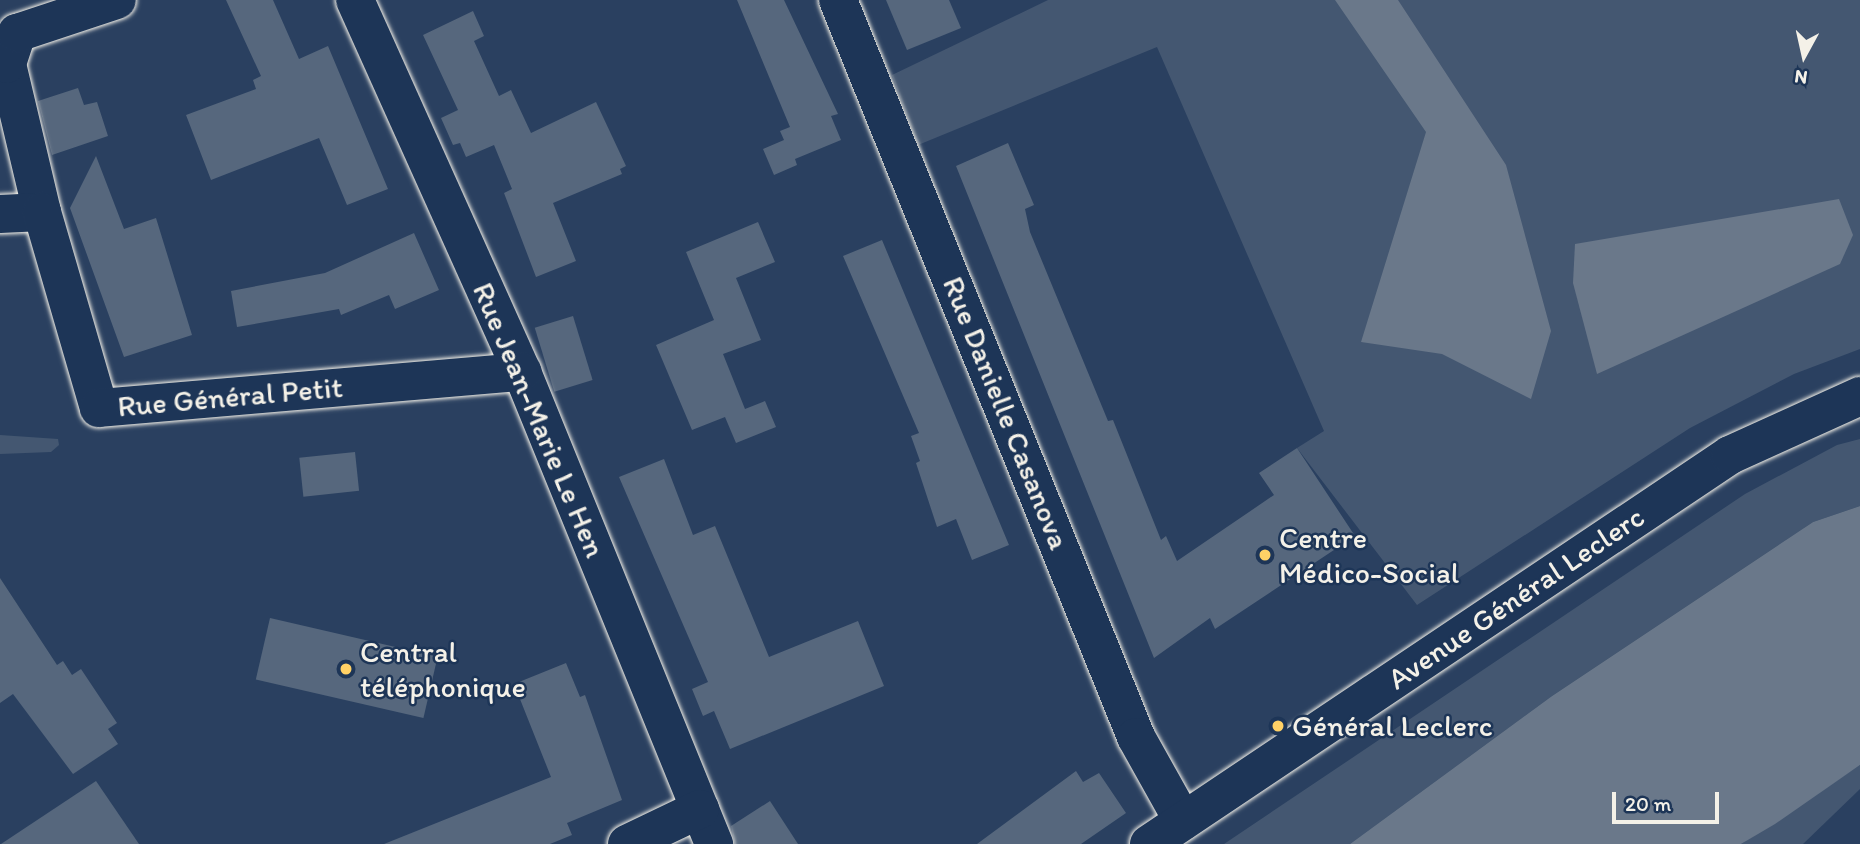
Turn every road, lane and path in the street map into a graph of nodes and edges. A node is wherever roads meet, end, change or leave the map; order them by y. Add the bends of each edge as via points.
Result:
1 (117, 0) edge
2 (355, 0) edge
3 (838, 0) edge
4 (42, 212) junction
5 (0, 214) edge
6 (522, 372) junction
7 (1860, 396) edge
8 (700, 809) junction
9 (1183, 821) junction
10 (627, 844) edge
11 (714, 844) edge
12 (1149, 844) edge

1 - 4 street, Rue Général Petit via 17,33 7,64
2 - 6 street, Rue Jean-Marie Le Hen
3 - 9 street, Rue Danielle Casanova via 1136,737
4 - 5 street
4 - 6 street, Rue Général Petit via 99,408
6 - 8 street, Rue Jean-Marie Le Hen
7 - 9 street, Avenue Général Leclerc via 1730,455
8 - 10 street
8 - 11 street, Rue Jean-Marie Le Hen
9 - 12 street, Avenue Général Leclerc

